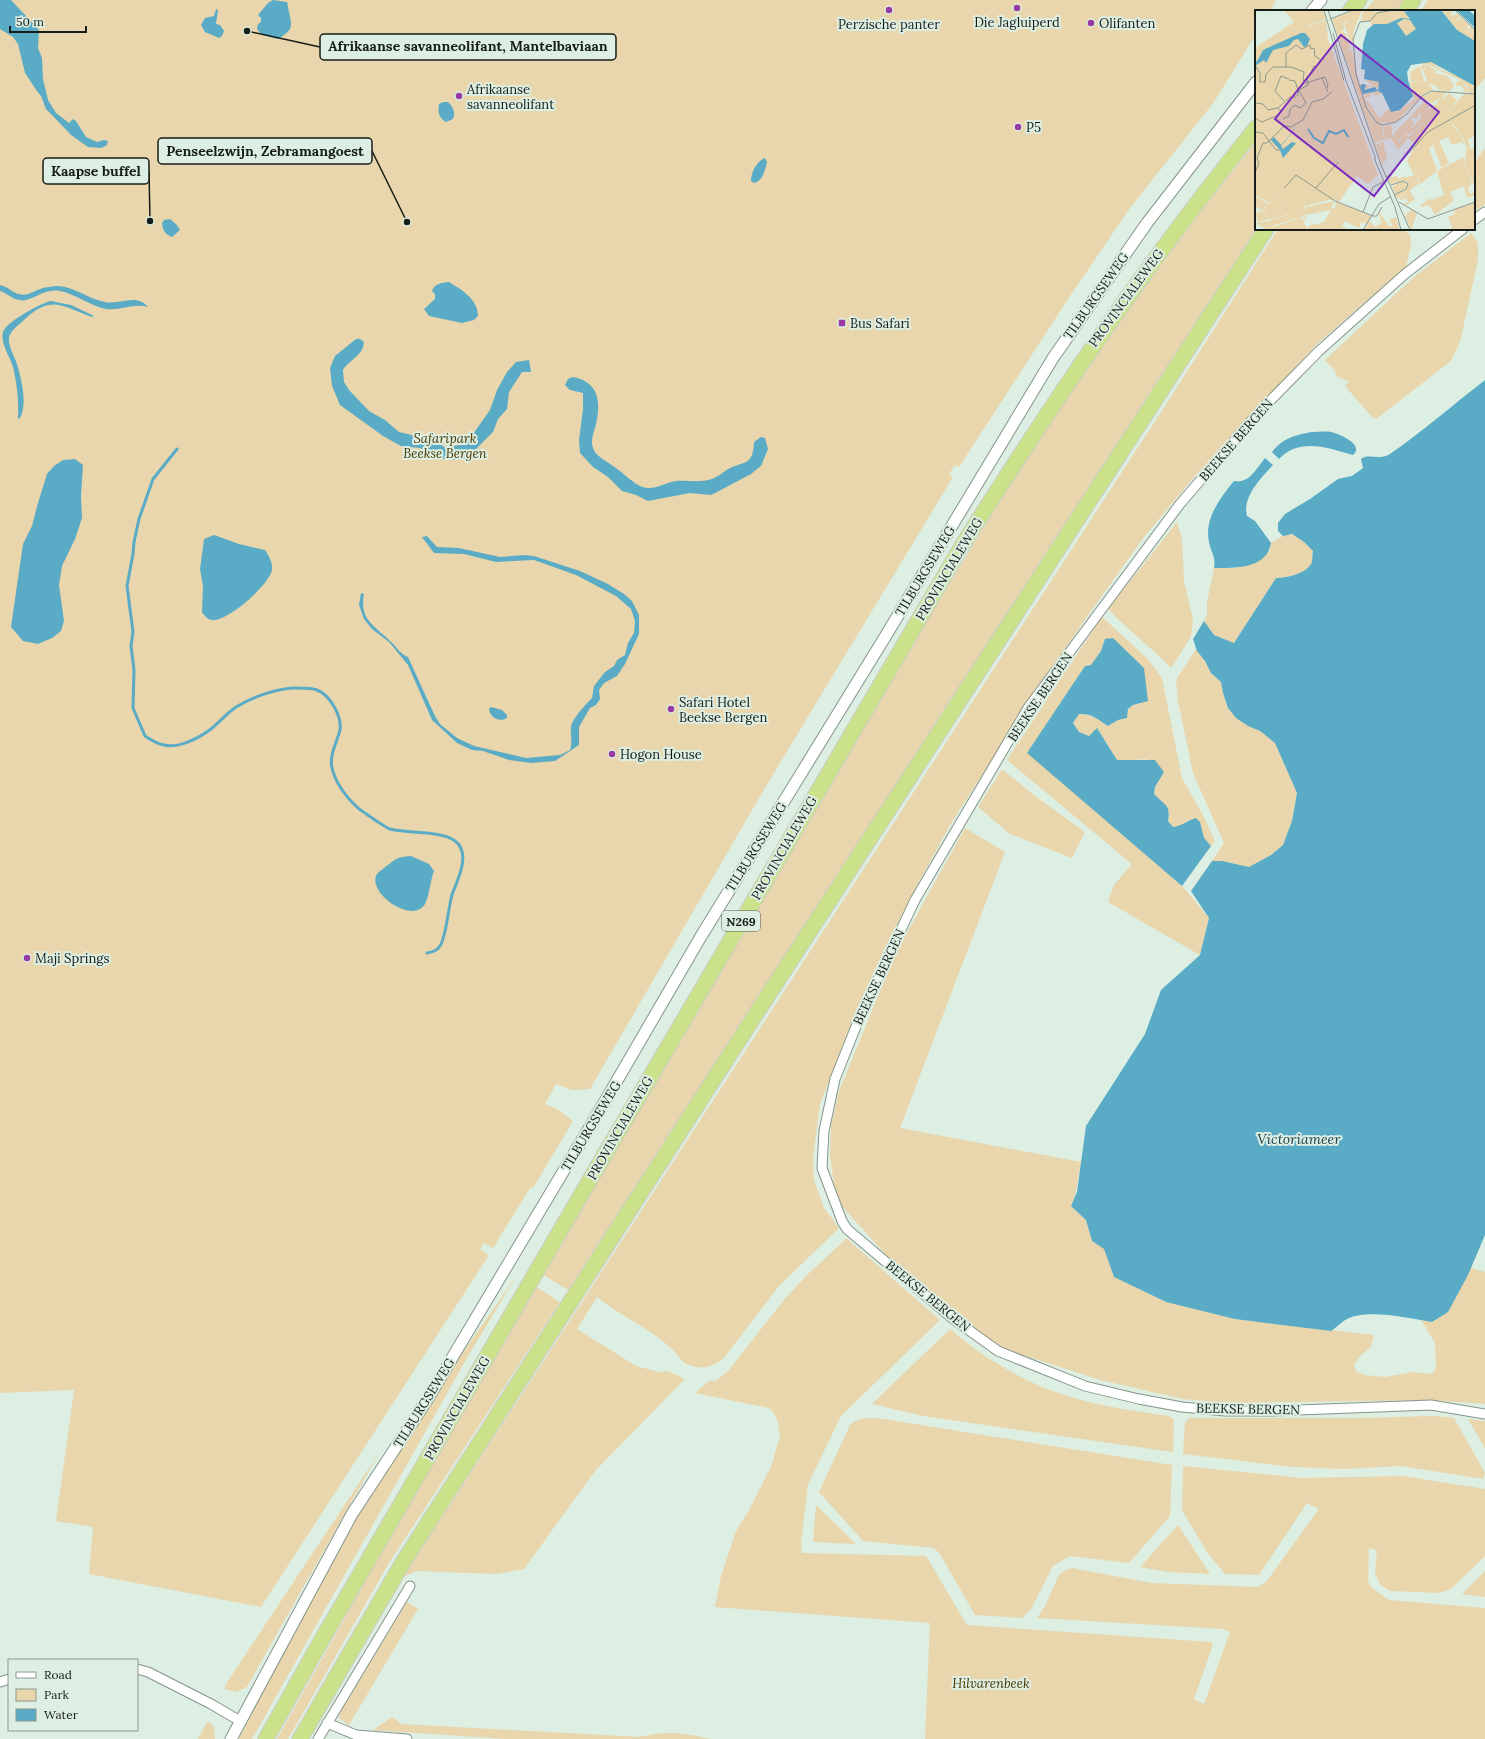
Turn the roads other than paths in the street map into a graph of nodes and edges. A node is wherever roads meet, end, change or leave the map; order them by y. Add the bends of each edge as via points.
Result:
1 (1321, 0) edge
2 (1359, 0) edge
3 (1413, 0) edge
4 (1313, 10) edge
5 (1351, 10) edge
6 (1407, 10) edge
7 (1255, 83) edge
8 (1255, 129) edge
9 (1485, 212) edge
10 (1475, 219) edge
11 (1265, 230) edge
12 (1462, 230) edge
13 (1485, 1414) edge
14 (410, 1586) dead end
15 (138, 1670) edge
16 (240, 1721) junction
17 (327, 1723) junction
18 (231, 1739) edge
19 (266, 1739) edge
20 (300, 1739) edge
21 (318, 1739) edge
22 (407, 1739) edge

1 - 4 street
2 - 5 highway
3 - 6 highway
7 - 16 street, TILBURGSEWEG via 1147,224 1053,358 885,638 700,938 427,1400 352,1514
8 - 19 highway, PROVINCIALEWEG / N269 via 1166,244 1082,361 962,546 554,1241
9 - 10 street
11 - 20 highway via 405,1559
12 - 13 street, BEEKSE BERGEN via 1405,274 1319,351 1258,413 1180,504 1028,708 915,900 859,1019 835,1079 824,1131 822,1168 847,1229 952,1318 998,1351 1085,1386 1182,1407 1225,1411 1430,1405
14 - 17 street
15 - 16 street via 148,1672
16 - 18 street, TILBURGSEWEG
17 - 21 street
17 - 22 street via 356,1735

